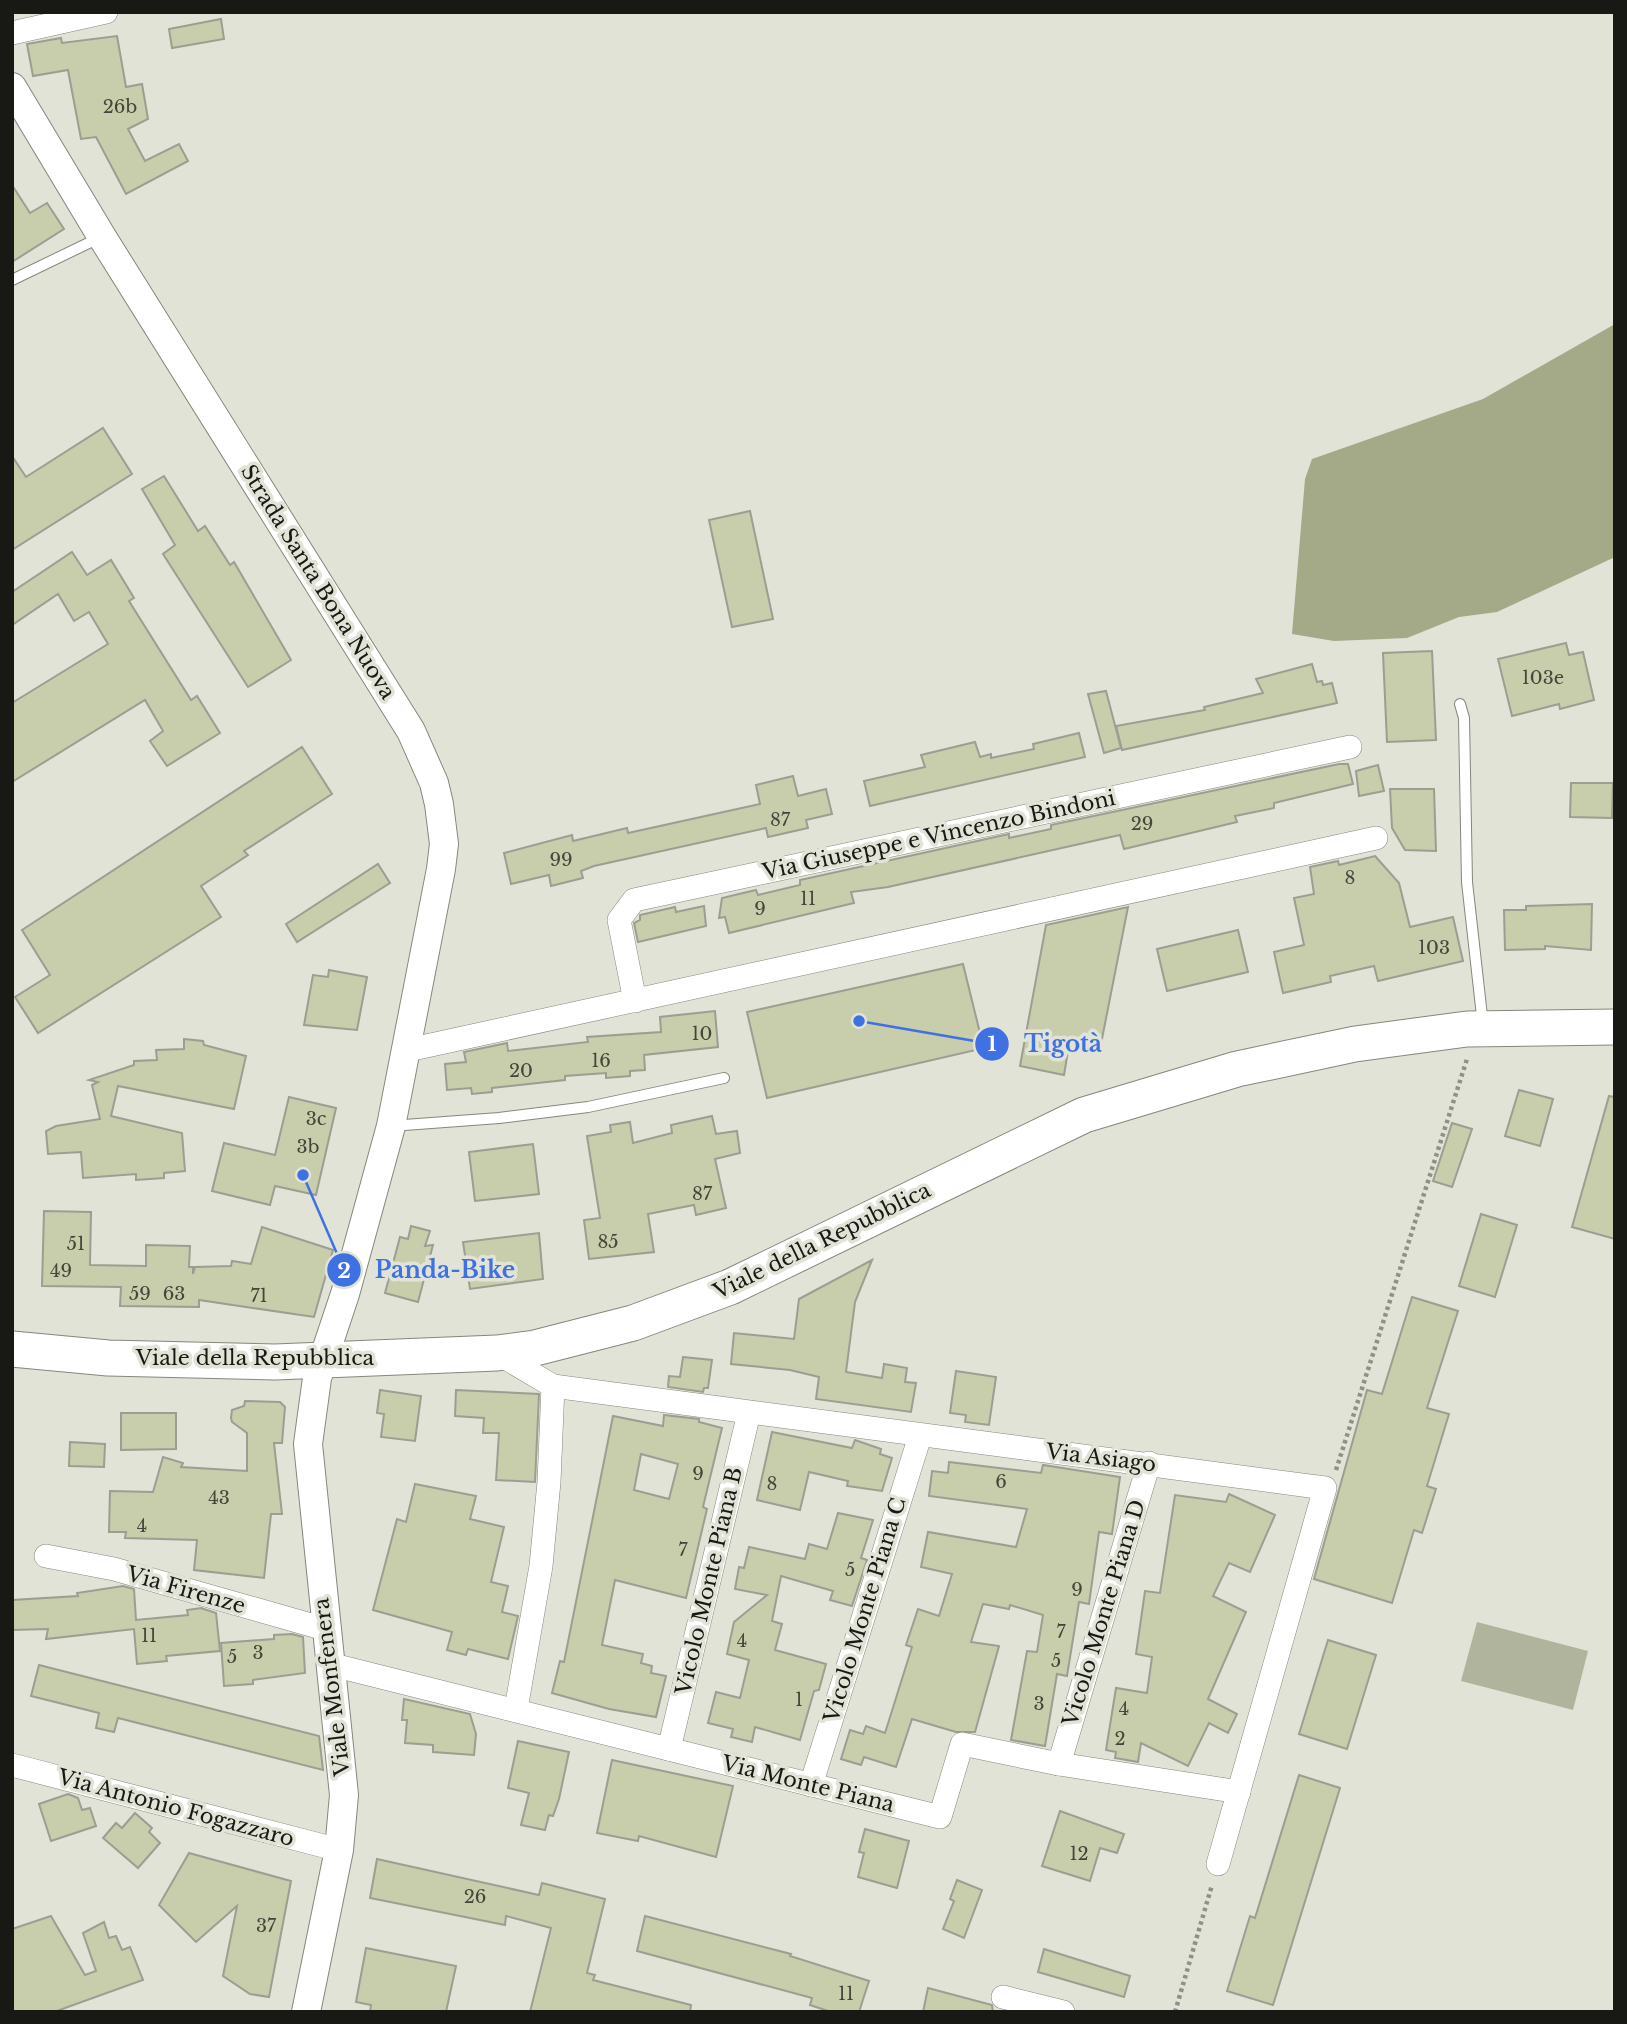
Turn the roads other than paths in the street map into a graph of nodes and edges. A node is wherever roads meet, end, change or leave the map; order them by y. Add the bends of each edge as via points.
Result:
1 (106, 12) edge
2 (12, 33) edge
3 (12, 87) edge
4 (102, 237) junction
5 (12, 279) edge
6 (1460, 704) dead end
7 (1350, 747) dead end
8 (1376, 838) dead end
9 (635, 1001) junction
10 (1615, 1027) edge
11 (1476, 1039) junction
12 (408, 1050) junction
13 (724, 1078) dead end
14 (391, 1126) junction
15 (12, 1349) edge
16 (498, 1353) junction
17 (323, 1360) junction
18 (553, 1386) junction
19 (748, 1413) junction
20 (919, 1436) junction
21 (1149, 1463) junction
22 (46, 1556) dead end
23 (325, 1629) junction
24 (329, 1664) junction
25 (516, 1709) junction
26 (669, 1749) junction
27 (1059, 1764) junction
28 (12, 1765) edge
29 (811, 1785) junction
30 (1239, 1791) junction
31 (339, 1850) junction
32 (1219, 1864) road end
33 (1003, 1997) dead end
34 (306, 2012) edge
35 (1063, 2012) edge

1 - 2 street
3 - 4 street, Strada Santa Bona Nuova
4 - 5 lane
4 - 12 street, Strada Santa Bona Nuova via 396,705 434,783 442,822 441,869
6 - 11 lane
7 - 9 street, Via Giuseppe e Vincenzo Bindoni via 634,900 619,920
8 - 9 street
9 - 12 street
10 - 11 main road, Viale della Repubblica
11 - 16 main road, Viale della Repubblica via 1355,1044 1237,1069 1084,1115 730,1287 633,1323
12 - 14 street, Strada Santa Bona Nuova
13 - 14 lane via 587,1107
14 - 17 street, Strada Santa Bona Nuova
15 - 17 main road, Viale della Repubblica via 108,1358
16 - 17 main road, Viale della Repubblica
16 - 18 street, Via Asiago
17 - 23 street, Viale Monfenera via 308,1444
18 - 19 street, Via Asiago
18 - 25 street via 541,1566
19 - 20 street, Via Asiago
19 - 26 street, Vicolo Monte Piana B
20 - 21 street, Via Asiago
20 - 29 street, Vicolo Monte Piana C
21 - 27 street, Vicolo Monte Piana D
21 - 30 street, Via Asiago via 1325,1488
22 - 23 street, Via Firenze via 114,1569
23 - 24 street, Viale Monfenera
24 - 25 street, Via Monte Piana
24 - 31 street, Viale Monfenera via 344,1795
25 - 26 street, Via Monte Piana
26 - 29 street, Via Monte Piana
27 - 29 street, Via Monte Piana via 962,1744 940,1817
27 - 30 street, Via Monte Piana
28 - 31 street, Via Antonio Fogazzaro
30 - 32 street
31 - 34 street, Viale Monfenera
33 - 35 street

